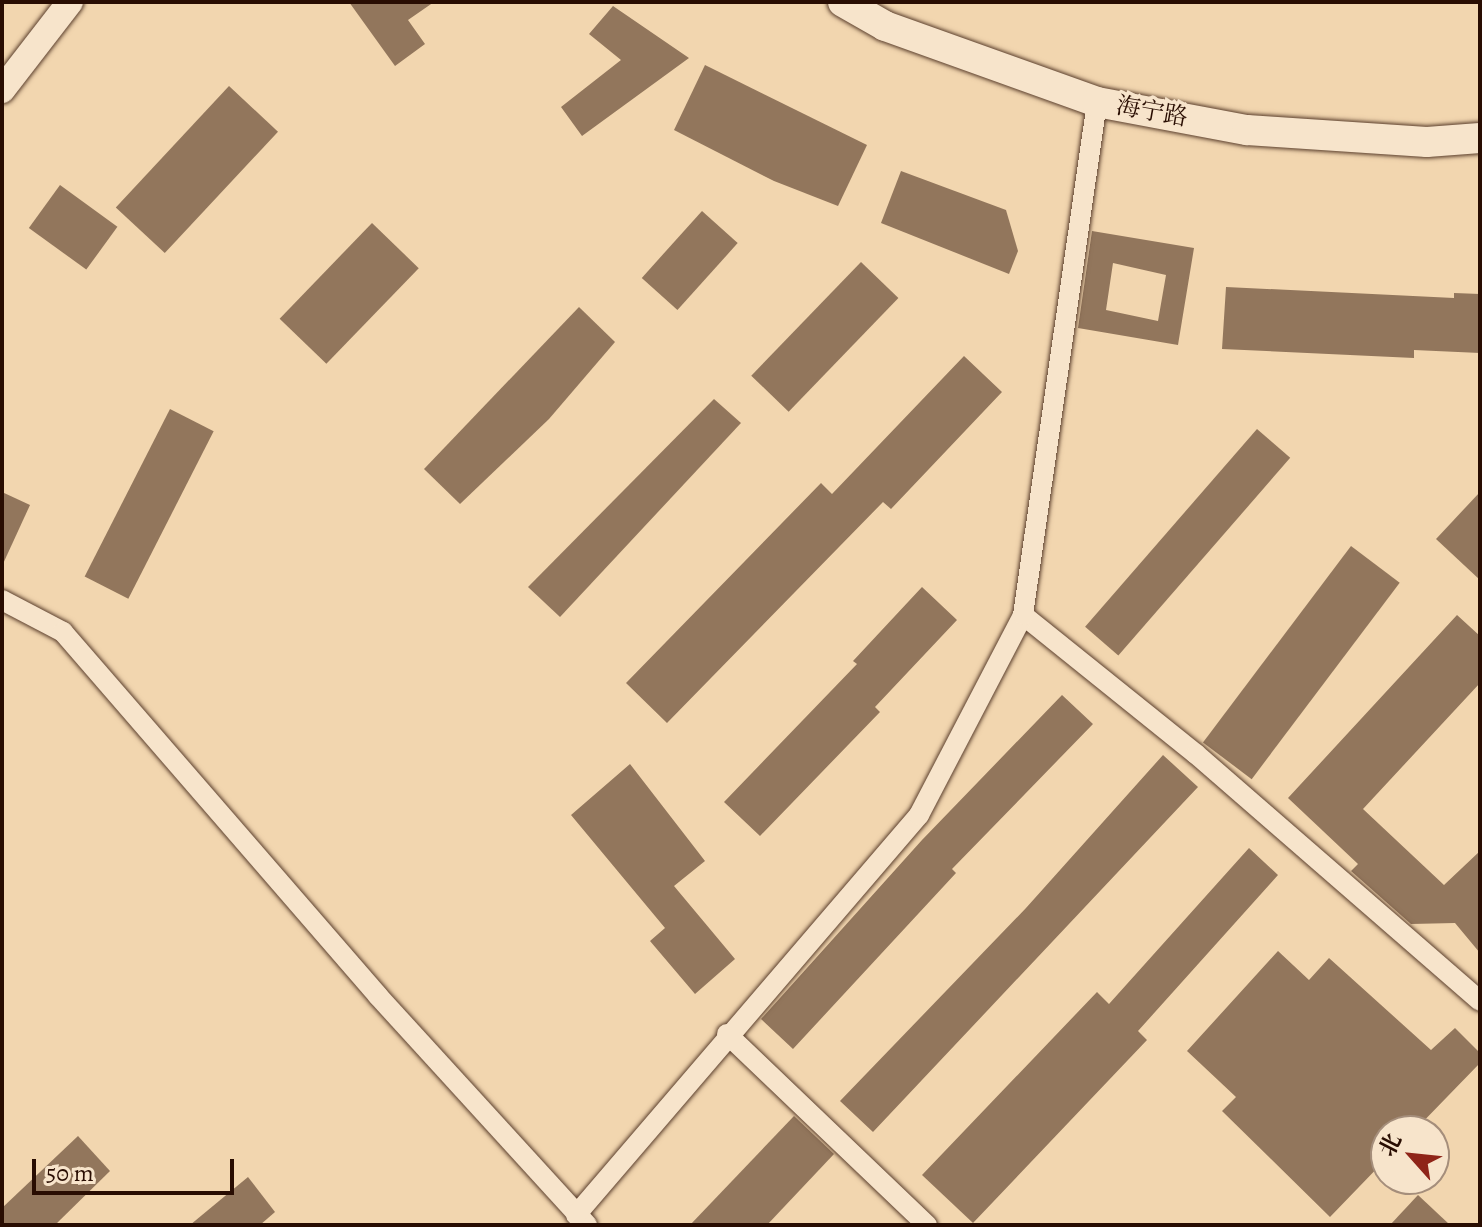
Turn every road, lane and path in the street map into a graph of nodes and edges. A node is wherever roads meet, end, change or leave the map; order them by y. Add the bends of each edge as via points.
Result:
1 (70, 2) edge
2 (843, 2) edge
3 (2, 90) edge
4 (1097, 102) junction
5 (1480, 138) edge
6 (2, 600) edge
7 (1023, 615) junction
8 (1480, 1001) edge
9 (727, 1034) junction
10 (582, 1220) edge
11 (927, 1225) edge

1 - 3 street
2 - 4 main road, 海宁路 via 885,26
4 - 5 main road, 海宁路 via 1247,130 1427,142
4 - 7 street
6 - 10 street via 63,632
7 - 8 street via 1196,754
7 - 9 street via 919,815
9 - 10 street
9 - 11 street

